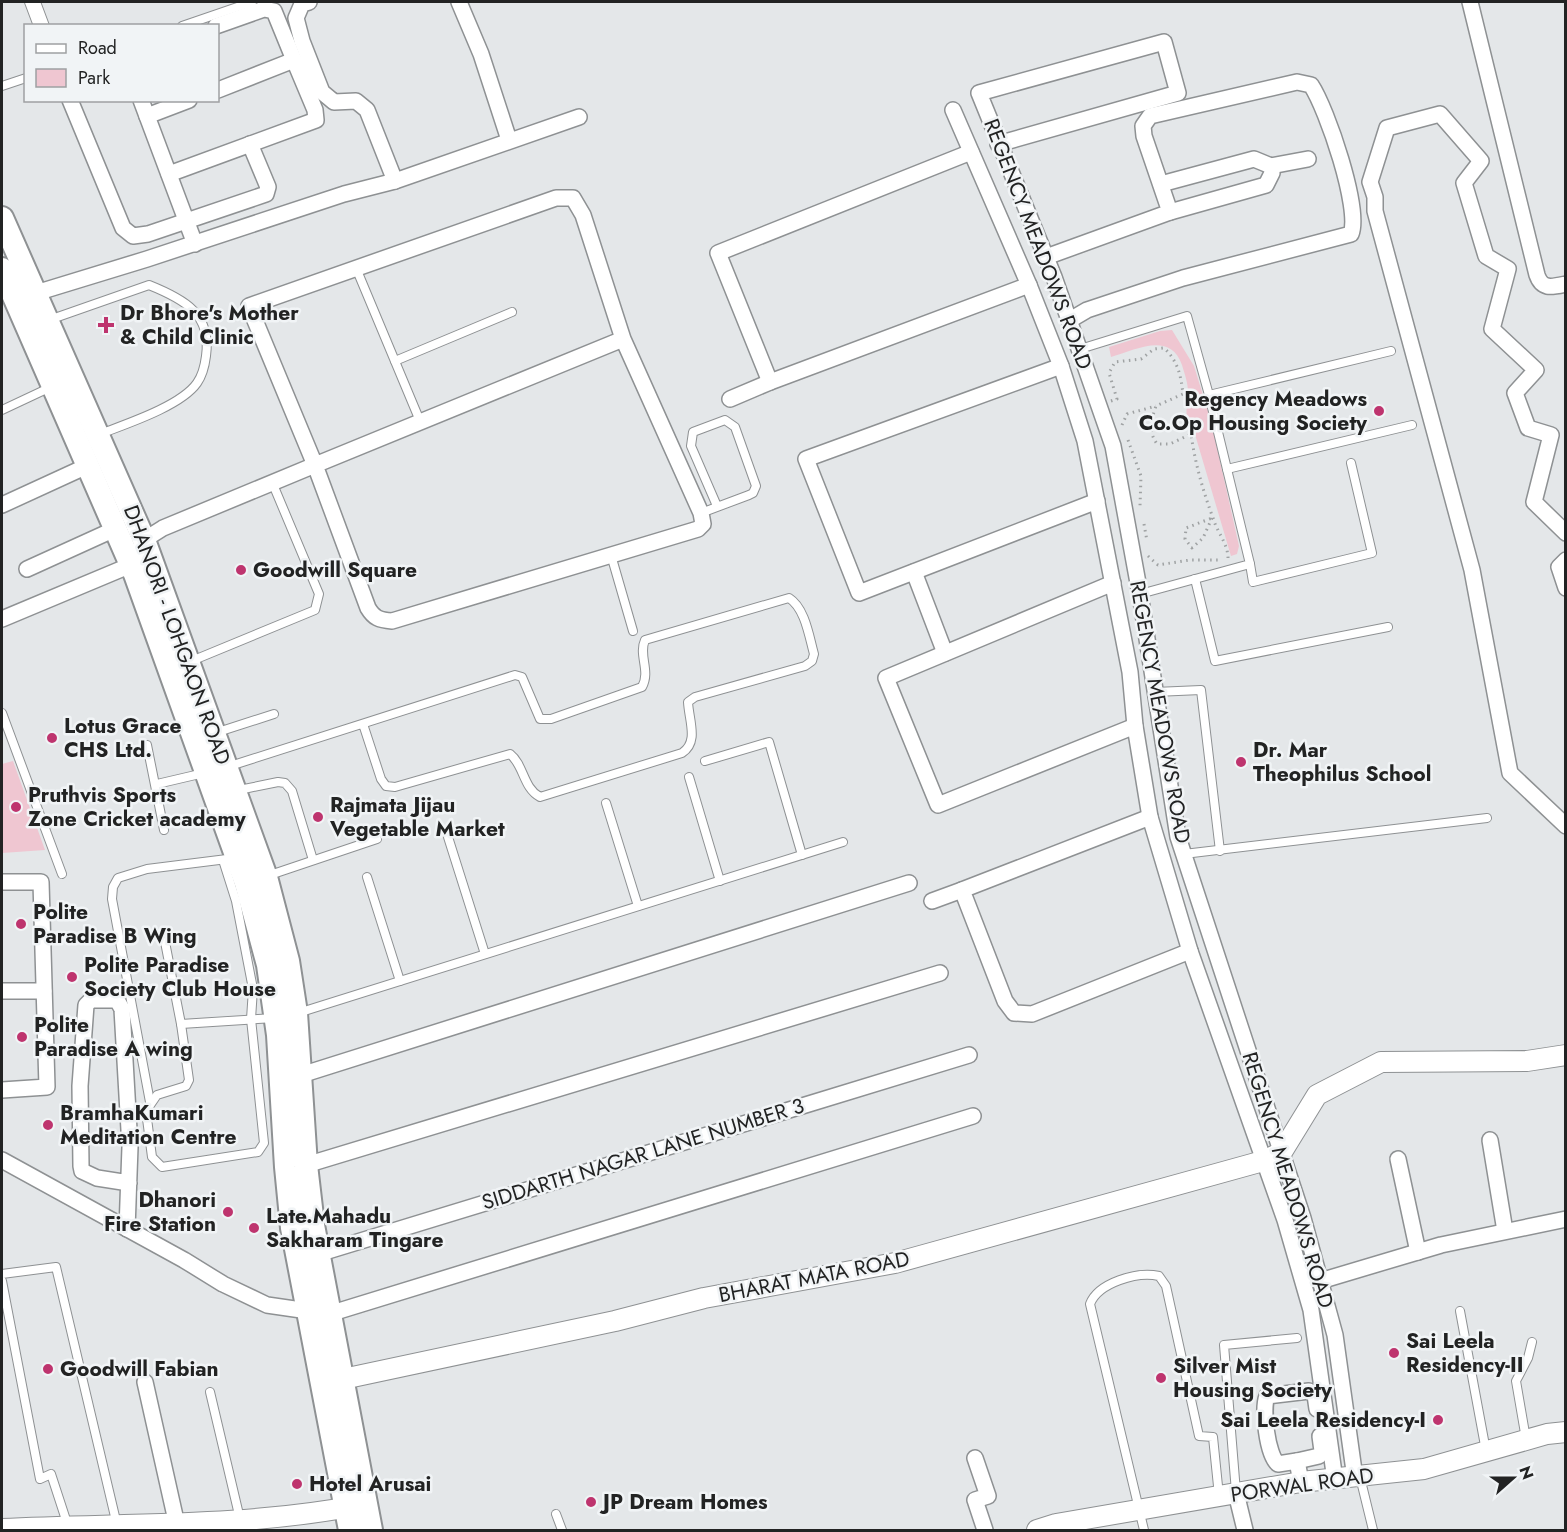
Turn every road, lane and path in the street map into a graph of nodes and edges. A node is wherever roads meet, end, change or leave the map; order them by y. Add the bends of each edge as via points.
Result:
1 (29, 2) edge
2 (36, 2) edge
3 (252, 2) edge
4 (309, 2) edge
5 (459, 2) edge
6 (1470, 2) edge
7 (37, 24) edge
8 (44, 24) edge
9 (188, 24) edge
10 (219, 25) edge
11 (294, 60) junction
12 (24, 79) edge
13 (2, 86) edge
14 (219, 90) edge
15 (71, 102) edge
16 (142, 102) edge
17 (184, 102) edge
18 (953, 110) dead end
19 (147, 116) junction
20 (579, 117) dead end
21 (510, 140) junction
22 (250, 144) junction
23 (998, 144) junction
24 (971, 152) junction
25 (1308, 159) dead end
26 (1271, 166) junction
27 (169, 174) junction
28 (396, 181) junction
29 (1161, 184) junction
30 (1170, 212) junction
31 (2, 218) edge
32 (186, 220) junction
33 (195, 244) junction
34 (1046, 256) junction
35 (356, 268) junction
36 (2, 269) edge
37 (1566, 284) edge
38 (1029, 285) junction
39 (25, 296) junction
40 (512, 312) dead end
41 (1070, 320) junction
42 (47, 321) junction
43 (623, 339) junction
44 (1080, 349) junction
45 (1391, 351) dead end
46 (395, 361) junction
47 (1061, 366) junction
48 (770, 382) junction
49 (52, 386) junction
50 (1209, 395) junction
51 (730, 399) dead end
52 (1117, 399) dead end
53 (1156, 406) junction
54 (2, 410) edge
55 (420, 421) junction
56 (1412, 424) dead end
57 (98, 435) junction
58 (1351, 463) dead end
59 (315, 465) junction
60 (87, 466) junction
61 (1227, 469) junction
62 (273, 482) junction
63 (1097, 501) junction
64 (2, 505) edge
65 (717, 506) junction
66 (1140, 511) dead end
67 (701, 513) junction
68 (1212, 518) junction
69 (1142, 519) dead end
70 (115, 529) junction
71 (1566, 533) edge
72 (144, 540) junction
73 (611, 555) junction
74 (1566, 560) edge
75 (1250, 564) junction
76 (131, 565) junction
77 (27, 569) dead end
78 (914, 572) junction
79 (1195, 579) junction
80 (1113, 583) junction
81 (1566, 588) edge
82 (1140, 594) junction
83 (2, 619) edge
84 (1388, 627) dead end
85 (633, 631) dead end
86 (945, 653) junction
87 (188, 662) junction
88 (1155, 692) junction
89 (2, 713) edge
90 (274, 714) dead end
91 (363, 724) junction
92 (1135, 726) junction
93 (214, 734) junction
94 (147, 745) dead end
95 (705, 761) dead end
96 (217, 770) junction
97 (688, 777) dead end
98 (157, 784) junction
99 (234, 791) junction
100 (606, 803) dead end
101 (1150, 817) junction
102 (1487, 818) dead end
103 (1566, 826) edge
104 (164, 830) dead end
105 (448, 837) dead end
106 (377, 839) dead end
107 (843, 842) dead end
108 (1220, 851) junction
109 (1184, 854) junction
110 (802, 855) junction
111 (230, 858) junction
112 (313, 860) junction
113 (62, 874) dead end
114 (266, 877) junction
115 (367, 878) dead end
116 (720, 880) junction
117 (2, 882) edge
118 (909, 883) dead end
119 (962, 890) junction
120 (932, 901) dead end
121 (638, 906) junction
122 (165, 942) dead end
123 (1190, 951) junction
124 (485, 954) junction
125 (940, 973) dead end
126 (400, 981) junction
127 (2, 991) edge
128 (44, 991) junction
129 (286, 1016) junction
130 (251, 1019) junction
131 (181, 1024) junction
132 (969, 1055) dead end
133 (1566, 1055) edge
134 (301, 1075) junction
135 (2, 1090) edge
136 (150, 1102) junction
137 (973, 1116) dead end
138 (1490, 1140) dead end
139 (1282, 1152) junction
140 (1398, 1159) dead end
141 (2, 1160) edge
142 (1263, 1161) junction
143 (306, 1165) junction
144 (129, 1183) junction
145 (1566, 1219) edge
146 (128, 1229) junction
147 (1505, 1232) junction
148 (1418, 1252) junction
149 (318, 1254) junction
150 (2, 1274) edge
151 (2, 1281) edge
152 (1320, 1281) junction
153 (1460, 1311) dead end
154 (318, 1313) junction
155 (1297, 1338) dead end
156 (1532, 1342) dead end
157 (145, 1382) dead end
158 (331, 1382) junction
159 (210, 1392) dead end
160 (1566, 1431) edge
161 (1526, 1440) junction
162 (1486, 1451) junction
163 (975, 1458) dead end
164 (1297, 1461) junction
165 (1358, 1478) junction
166 (1335, 1480) junction
167 (1301, 1482) junction
168 (1228, 1495) junction
169 (355, 1506) junction
170 (1138, 1510) junction
171 (556, 1514) dead end
172 (241, 1520) junction
173 (4, 1525) edge
174 (69, 1527) junction
175 (188, 1527) edge
176 (118, 1529) edge
177 (350, 1530) edge
178 (371, 1530) edge
179 (562, 1530) edge
180 (986, 1530) edge
181 (1037, 1530) edge
182 (1144, 1530) edge
183 (1245, 1530) edge
184 (1373, 1530) edge

1 - 7 lane
2 - 8 lane
3 - 9 lane
4 - 28 street via 303,4 296,18 322,92 334,102 356,101 367,110
5 - 21 street
6 - 37 street via 1540,284
10 - 11 street via 264,9 274,11
11 - 14 street
11 - 22 street via 316,120
12 - 13 lane
15 - 32 street via 123,228 133,236
16 - 19 street
17 - 19 street
18 - 24 street
19 - 27 street
20 - 21 street
21 - 28 street
22 - 27 street
22 - 32 street via 268,187 266,194
23 - 23 street, REGENCY MEADOWS ROAD via 1178,93 1164,42 979,93
23 - 34 street, REGENCY MEADOWS ROAD
24 - 38 street
24 - 48 street via 718,253
25 - 26 street
26 - 29 street via 1254,159
26 - 30 street via 1266,185
27 - 32 street
28 - 33 street via 344,194
29 - 30 street
29 - 41 street via 1144,136 1143,126 1150,116 1297,82 1311,85 1332,128 1355,225 1352,234 1183,278 1087,310
30 - 34 street
31 - 39 main road, DHANORI - LOHGAON ROAD
32 - 33 street
33 - 39 street
34 - 41 street, REGENCY MEADOWS ROAD
35 - 43 street via 556,198 573,198 584,215
35 - 46 lane
35 - 59 street via 249,306
36 - 39 main road, DHANORI - LOHGAON ROAD
38 - 47 street
38 - 48 street
39 - 42 main road, DHANORI - LOHGAON ROAD
39 - 49 main road, DHANORI - LOHGAON ROAD
40 - 46 lane
41 - 44 street, REGENCY MEADOWS ROAD
42 - 57 main road, DHANORI - LOHGAON ROAD
42 - 57 lane via 149,285 173,294 204,324 208,344 197,383 164,409
43 - 55 street
43 - 67 street
44 - 50 lane via 1187,316
44 - 82 street, REGENCY MEADOWS ROAD via 1113,446
45 - 50 lane
46 - 55 lane
47 - 63 street via 1085,441
47 - 78 street via 806,459 859,593
48 - 51 street
49 - 54 lane
49 - 60 main road, DHANORI - LOHGAON ROAD
50 - 61 lane
52 - 53 path via 1109,373 1115,362 1141,359 1154,349 1164,348 1180,372 1183,394
53 - 66 path via 1127,414 1121,424 1141,476
53 - 68 path via 1151,435 1157,444 1170,444 1191,434
55 - 59 street
56 - 61 lane
57 - 72 main road, DHANORI - LOHGAON ROAD
58 - 75 lane via 1372,553 1253,582
59 - 62 street
59 - 73 street via 368,608 381,620 392,621
60 - 64 street
60 - 70 main road, DHANORI - LOHGAON ROAD
61 - 75 lane
62 - 72 street via 199,511
62 - 87 lane via 319,594 315,610
63 - 78 street
63 - 80 street
65 - 65 lane via 749,495 756,486 735,427 725,420 693,432 690,438
65 - 67 lane
67 - 73 street via 703,524 698,529
68 - 68 path via 1186,528 1185,539 1192,548 1203,538
68 - 69 path via 1227,547 1228,558 1158,565 1148,557
70 - 76 main road, DHANORI - LOHGAON ROAD
70 - 77 street
71 - 103 street via 1534,502 1551,435 1528,428 1515,393 1536,370 1492,329 1508,269 1486,256 1464,183 1481,161 1440,114 1387,128 1370,182 1374,211 1472,570 1510,773
72 - 76 street
72 - 87 main road, DHANORI - LOHGAON ROAD
73 - 85 lane
74 - 81 street via 1559,567
75 - 79 lane
76 - 83 street
76 - 96 main road, DHANORI - LOHGAON ROAD
78 - 86 street
79 - 82 lane
79 - 84 lane via 1215,661
80 - 86 street
80 - 92 street via 1130,672
82 - 88 street, REGENCY MEADOWS ROAD
86 - 92 street via 886,678 938,805
87 - 93 main road, DHANORI - LOHGAON ROAD
88 - 108 lane via 1201,690
88 - 109 street, REGENCY MEADOWS ROAD
89 - 113 lane
90 - 93 lane
91 - 91 lane via 386,786 395,787 510,754 530,790 540,797 682,753 693,741 688,702 805,666 814,654 800,610 789,598 645,640 642,646 647,674 642,687 551,719 540,719 522,677 515,675
91 - 96 lane
92 - 101 street
93 - 96 main road, DHANORI - LOHGAON ROAD
94 - 98 lane
95 - 110 lane via 769,742
96 - 98 lane
96 - 99 main road, DHANORI - LOHGAON ROAD
96 - 111 main road, DHANORI - LOHGAON ROAD
97 - 116 lane
98 - 104 lane
99 - 112 lane via 285,783 292,791
99 - 114 main road, DHANORI - LOHGAON ROAD
100 - 121 lane
101 - 119 street
101 - 123 street
102 - 108 lane
105 - 124 lane
106 - 112 lane
107 - 110 lane
108 - 109 lane
109 - 139 street, REGENCY MEADOWS ROAD
110 - 116 lane
111 - 129 main road, DHANORI - LOHGAON ROAD
111 - 130 lane via 253,989
111 - 136 lane via 147,869 118,878 113,887 123,966
112 - 114 lane
114 - 129 main road, DHANORI - LOHGAON ROAD via 288,961
115 - 126 lane
116 - 121 lane
117 - 128 street via 41,882
118 - 134 street
119 - 120 street
119 - 123 street via 1005,1001 1014,1013 1032,1014
121 - 124 lane
122 - 131 lane
123 - 142 street
124 - 126 lane
125 - 143 street
126 - 129 lane
127 - 128 street
128 - 135 street via 47,1087
129 - 130 lane
129 - 134 main road, DHANORI - LOHGAON ROAD
129 - 154 main road, DHANORI - LOHGAON ROAD via 290,1208
130 - 131 lane
130 - 136 lane via 264,1143 258,1152 162,1167 152,1156 146,1110
131 - 136 lane via 189,1080 186,1086 157,1095
132 - 149 street, SIDDARTH NAGAR LANE NUMBER 3
133 - 139 street via 1527,1061 1381,1062 1317,1095
134 - 143 main road, DHANORI - LOHGAON ROAD
137 - 154 street
138 - 147 street
139 - 142 street, BHARAT MATA ROAD
139 - 152 street, REGENCY MEADOWS ROAD
140 - 148 street
141 - 146 street
142 - 158 street, BHARAT MATA ROAD via 895,1263 704,1298
142 - 166 street via 1311,1310
143 - 149 main road, DHANORI - LOHGAON ROAD
144 - 144 street via 122,1009 117,1000 91,1000 86,1005 81,1078 81,1166 87,1175
144 - 146 street
145 - 147 street
146 - 154 street via 259,1301
147 - 148 street
148 - 152 street
149 - 154 main road, DHANORI - LOHGAON ROAD
150 - 176 lane via 56,1267
151 - 174 lane via 40,1479 51,1474
152 - 165 street, REGENCY MEADOWS ROAD via 1335,1335
153 - 162 lane
154 - 158 main road, DHANORI - LOHGAON ROAD
155 - 168 lane via 1224,1345
156 - 161 lane via 1516,1381
157 - 175 street
158 - 169 main road, DHANORI - LOHGAON ROAD
159 - 172 lane
160 - 161 street, PORWAL ROAD
161 - 162 street, PORWAL ROAD
162 - 165 street, PORWAL ROAD via 1424,1469
163 - 180 street via 988,1496 975,1500
164 - 164 street via 1278,1464 1271,1457 1264,1405 1267,1396 1309,1391 1315,1395 1322,1451 1319,1456
164 - 167 street
165 - 166 street, PORWAL ROAD
165 - 184 lane
166 - 167 street, PORWAL ROAD
167 - 168 street, PORWAL ROAD
168 - 170 street, PORWAL ROAD
168 - 170 lane via 1213,1437 1199,1436 1166,1286 1159,1276 1149,1274 1108,1285 1094,1295 1090,1304
168 - 183 street
169 - 172 street
169 - 177 main road, DHANORI - LOHGAON ROAD
169 - 178 main road, DHANORI - LOHGAON ROAD
170 - 181 street, PORWAL ROAD
170 - 182 lane
171 - 179 lane
172 - 175 street
173 - 174 street
174 - 176 street
175 - 176 street

